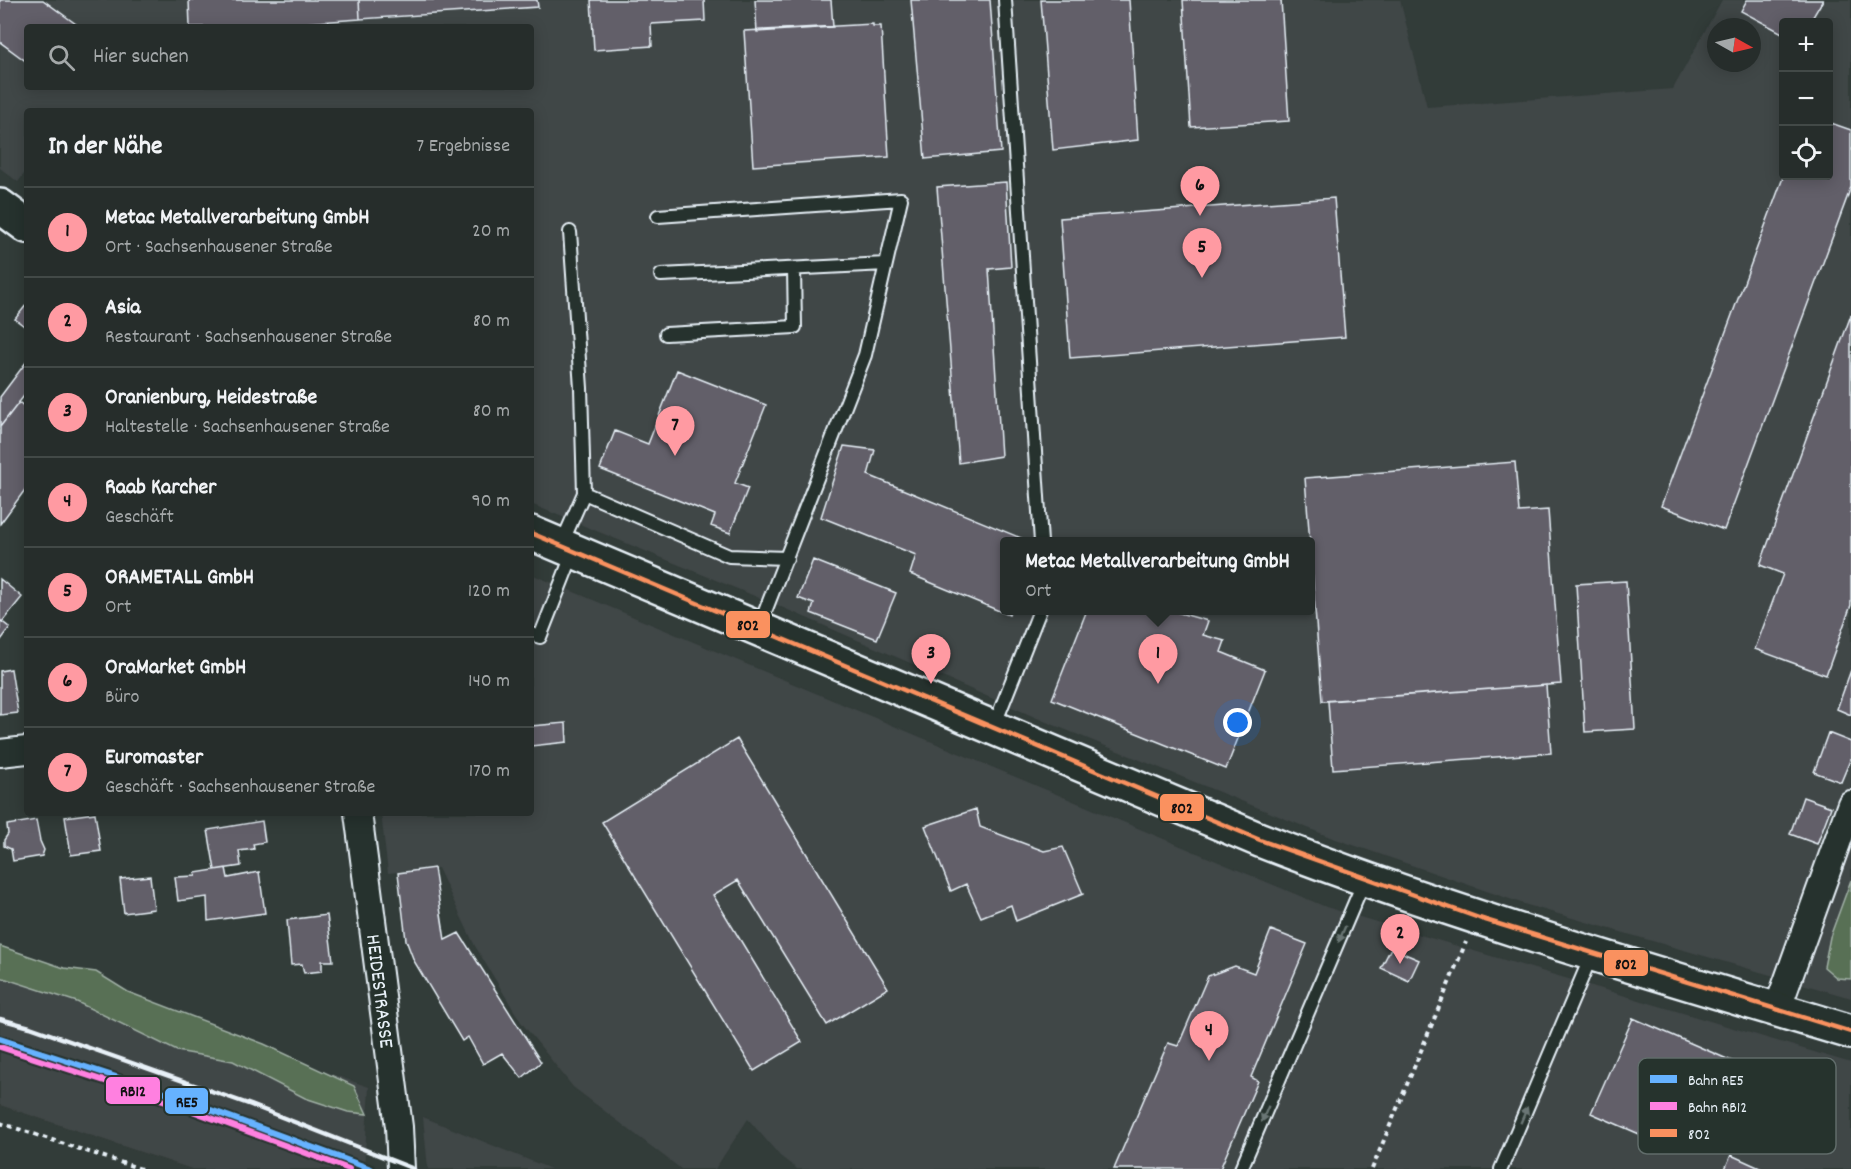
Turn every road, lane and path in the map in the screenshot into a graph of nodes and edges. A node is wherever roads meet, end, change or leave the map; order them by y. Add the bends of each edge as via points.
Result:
1 (1005, 0) edge
2 (0, 206) edge
3 (658, 216) dead end
4 (24, 224) edge
5 (570, 231) dead end
6 (886, 264) junction
7 (794, 269) junction
8 (661, 275) dead end
9 (666, 334) dead end
10 (584, 493) junction
11 (534, 533) edge
12 (1041, 537) edge
13 (567, 548) junction
14 (787, 558) junction
15 (1038, 615) edge
16 (759, 628) junction
17 (534, 635) edge
18 (994, 728) junction
19 (24, 750) edge
20 (0, 753) edge
21 (1851, 804) edge
22 (358, 816) edge
23 (1365, 880) junction
24 (1476, 917) junction
25 (1592, 954) junction
26 (1777, 1010) junction
27 (1851, 1032) edge
28 (0, 1124) edge
29 (141, 1169) edge
30 (401, 1169) edge
31 (1241, 1169) edge
32 (1372, 1169) edge
33 (1501, 1169) edge

1 - 12 lane
2 - 4 main road
3 - 6 lane via 901,199
5 - 10 lane
6 - 7 lane
6 - 14 lane via 865,355
7 - 8 lane
7 - 9 lane via 795,327
10 - 13 lane
10 - 14 lane via 729,556
11 - 13 main road
13 - 16 main road
13 - 17 lane via 540,637
14 - 16 lane
15 - 18 lane
16 - 18 main road
18 - 23 main road
19 - 20 street
21 - 26 street
22 - 30 street, HEIDESTRASSE via 399,1127
23 - 24 main road
23 -> 31 lane
24 - 25 main road
24 - 32 path
25 - 26 main road
33 -> 25 lane
26 - 27 main road
28 - 29 path

